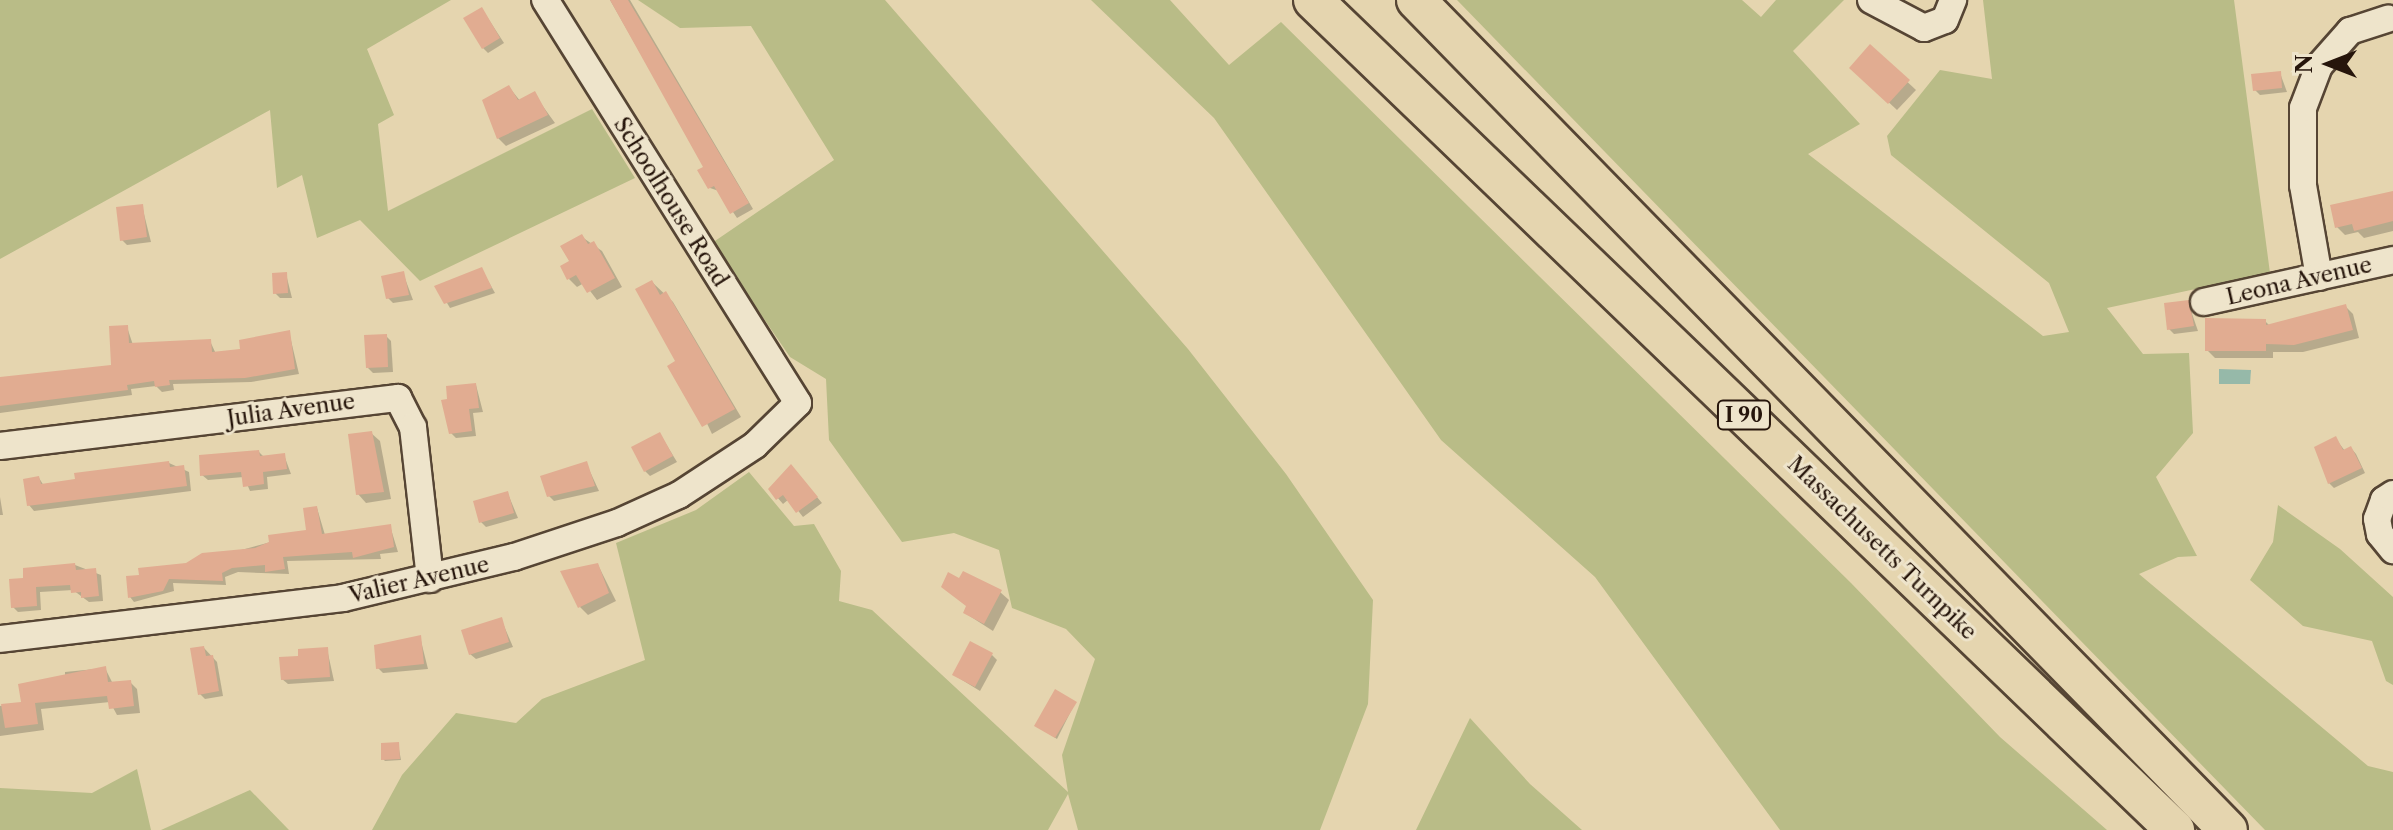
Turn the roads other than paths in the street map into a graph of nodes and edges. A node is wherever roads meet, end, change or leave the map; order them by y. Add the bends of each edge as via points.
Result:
1 (545, 0) edge
2 (1313, 0) edge
3 (1416, 0) edge
4 (1871, 0) edge
5 (1953, 0) edge
6 (2388, 19) dead end
7 (2393, 260) edge
8 (2319, 277) junction
9 (2204, 302) dead end
10 (797, 404) joint
11 (0, 446) edge
12 (2393, 494) edge
13 (2393, 550) edge
14 (430, 579) junction
15 (0, 639) edge
16 (2175, 830) edge
17 (2228, 830) edge

1 - 10 street, Schoolhouse Road
2 - 16 highway, Massachusetts Turnpike / I 90
3 - 17 highway, I 90
4 - 5 street via 1924,28 1945,20
6 - 8 street via 2350,31 2319,66 2303,108 2303,185
7 - 8 street, Leona Avenue
8 - 9 street, Leona Avenue
10 - 14 street, Valier Avenue via 736,460 663,503 556,544
11 - 14 street, Julia Avenue via 398,398 412,422
12 - 13 street via 2384,500 2377,519 2380,534
14 - 15 street, Valier Avenue via 305,603

